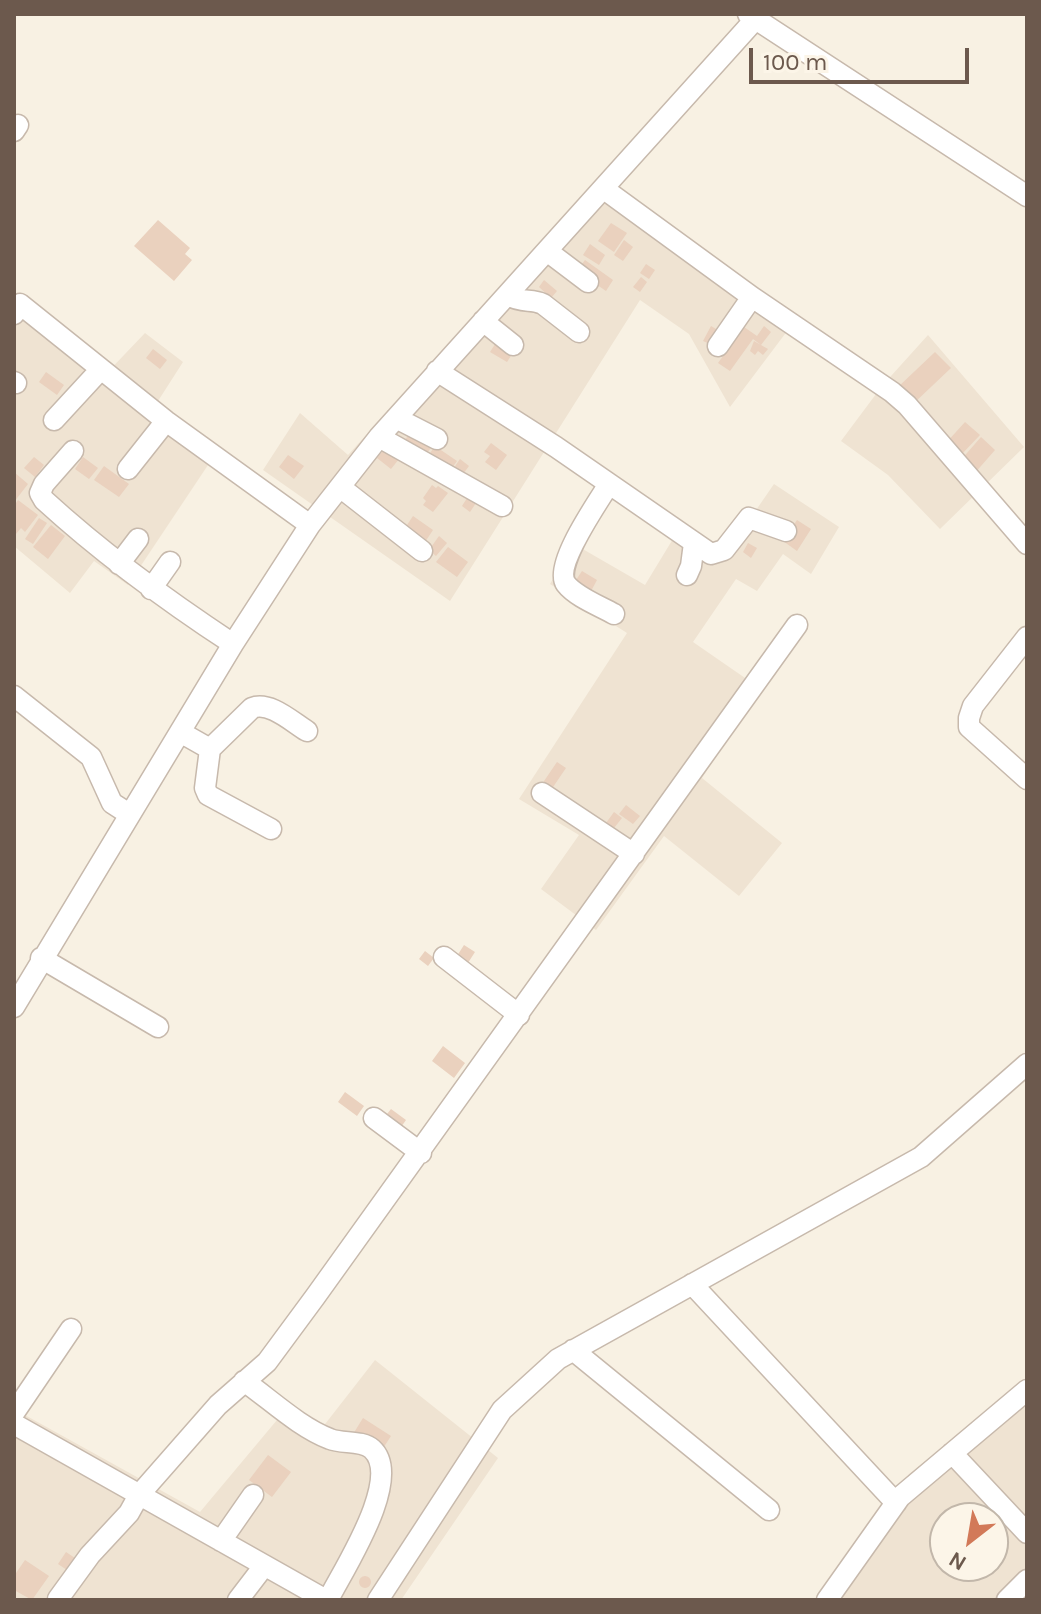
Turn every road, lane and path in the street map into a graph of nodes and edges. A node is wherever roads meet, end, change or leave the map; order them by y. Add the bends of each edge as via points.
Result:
1 (754, 16) edge
2 (604, 189) junction
3 (1027, 196) edge
4 (547, 251) junction
5 (588, 282) dead end
6 (507, 295) junction
7 (752, 297) junction
8 (14, 314) edge
9 (483, 321) junction
10 (579, 332) dead end
11 (513, 345) dead end
12 (718, 346) dead end
13 (101, 369) junction
14 (437, 371) junction
15 (396, 418) junction
16 (54, 420) dead end
17 (166, 421) junction
18 (379, 437) junction
19 (437, 439) dead end
20 (73, 451) dead end
21 (128, 469) dead end
22 (609, 484) junction
23 (340, 487) junction
24 (502, 506) dead end
25 (310, 525) junction
26 (786, 531) dead end
27 (138, 539) dead end
28 (694, 543) junction
29 (1027, 544) edge
30 (422, 551) dead end
31 (170, 562) dead end
32 (119, 564) junction
33 (687, 575) dead end
34 (151, 589) junction
35 (614, 614) dead end
36 (797, 625) dead end
37 (1027, 637) edge
38 (233, 644) junction
39 (14, 696) edge
40 (307, 731) dead end
41 (180, 732) junction
42 (210, 749) junction
43 (1027, 779) edge
44 (542, 793) dead end
45 (129, 814) junction
46 (271, 829) dead end
47 (634, 854) junction
48 (444, 957) dead end
49 (41, 958) junction
50 (14, 1007) edge
51 (519, 1015) junction
52 (158, 1027) dead end
53 (1027, 1064) edge
54 (374, 1118) dead end
55 (421, 1153) junction
56 (692, 1284) junction
57 (71, 1329) dead end
58 (573, 1350) junction
59 (244, 1381) junction
60 (1027, 1390) edge
61 (14, 1413) edge
62 (14, 1424) edge
63 (952, 1453) junction
64 (139, 1495) junction
65 (253, 1495) dead end
66 (896, 1503) junction
67 (769, 1510) dead end
68 (1027, 1533) edge
69 (221, 1541) junction
70 (264, 1566) junction
71 (1027, 1580) edge
72 (58, 1599) edge
73 (238, 1600) edge
74 (327, 1600) edge
75 (378, 1600) edge
76 (827, 1600) edge
77 (1007, 1600) edge

1 - 2 street
1 - 3 street
2 - 4 street
2 - 7 street
4 - 5 street
4 - 6 street
6 - 9 street
6 - 10 street via 543,304
7 - 12 street
7 - 29 street via 907,405
8 - 13 street via 20,304
9 - 11 street
9 - 14 street
13 - 16 street
13 - 17 street
14 - 15 street
14 - 22 street
15 - 18 street
15 - 19 street
17 - 21 street
17 - 25 street
18 - 23 street
18 - 24 street
20 - 32 street via 40,493
22 - 28 street
22 - 35 street via 562,573 565,584
23 - 25 street
23 - 30 street
25 - 38 street
26 - 28 street via 749,518 719,554
27 - 32 street
28 - 33 street
31 - 34 street
32 - 34 street
34 - 38 street
36 - 47 street
37 - 43 street via 969,718 969,727
38 - 41 street
39 - 45 street via 91,757 112,803
40 - 42 street via 259,706
41 - 42 street
41 - 45 street
42 - 46 street via 208,795
44 - 47 street
45 - 49 street
47 - 51 street
48 - 51 street
49 - 50 street
49 - 52 street
51 - 55 street
53 - 56 street via 921,1157
54 - 55 street
55 - 59 street via 267,1362
56 - 58 street
56 - 66 street
57 - 61 street
58 - 67 street
58 - 75 street via 502,1410
59 - 64 street
59 - 74 street via 316,1432 346,1444 367,1445 380,1463 375,1509
60 - 63 street
62 - 64 street
63 - 66 street
63 - 68 street
64 - 69 street
64 - 72 street
65 - 69 street
66 - 76 street
69 - 70 street
70 - 73 street
70 - 74 street
71 - 77 street

